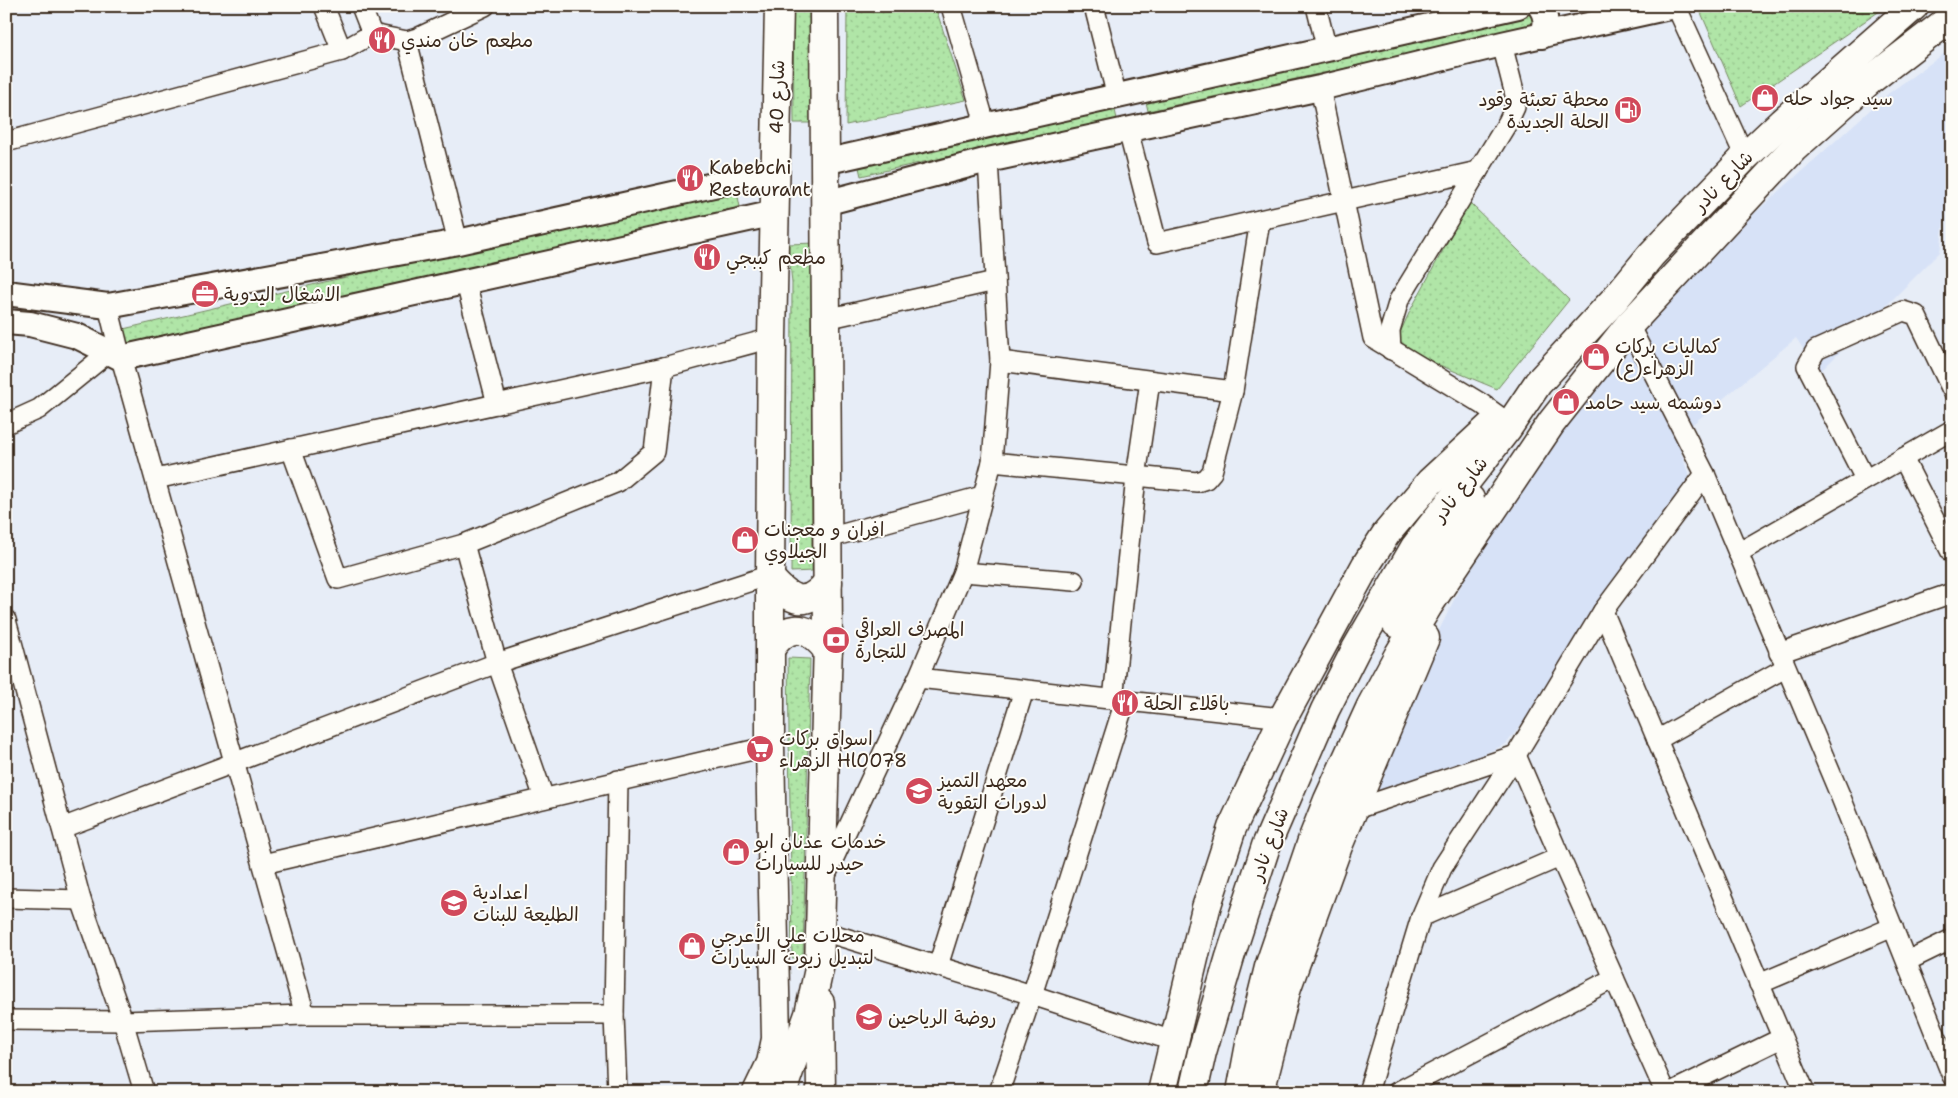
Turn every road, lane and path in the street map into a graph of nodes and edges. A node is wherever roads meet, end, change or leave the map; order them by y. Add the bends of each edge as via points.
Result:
1 (324, 6) edge
2 (361, 6) edge
3 (485, 6) edge
4 (779, 6) edge
5 (824, 6) edge
6 (951, 6) edge
7 (1094, 6) edge
8 (1316, 6) edge
9 (1518, 6) edge
10 (1540, 6) edge
11 (1675, 6) edge
12 (1891, 6) edge
13 (1914, 6) edge
14 (1585, 16) edge
15 (1952, 17) edge
16 (372, 34) junction
17 (1542, 36) junction
18 (407, 41) junction
19 (1502, 44) junction
20 (1326, 50) junction
21 (342, 51) junction
22 (1832, 76) junction
23 (1320, 88) junction
24 (1126, 95) junction
25 (986, 127) junction
26 (1137, 128) junction
27 (6, 142) edge
28 (1745, 157) junction
29 (988, 160) junction
30 (824, 162) junction
31 (776, 171) junction
32 (1478, 171) junction
33 (1344, 200) junction
34 (825, 203) junction
35 (775, 214) junction
36 (1260, 220) junction
37 (458, 242) junction
38 (995, 281) junction
39 (466, 283) junction
40 (6, 293) edge
41 (108, 306) junction
42 (826, 319) junction
43 (6, 322) edge
44 (1629, 324) junction
45 (772, 338) junction
46 (1391, 350) junction
47 (115, 355) junction
48 (1000, 361) junction
49 (664, 367) junction
50 (1150, 381) junction
51 (1952, 390) edge
52 (1233, 391) junction
53 (497, 404) junction
54 (1507, 422) junction
55 (6, 424) edge
56 (1952, 430) edge
57 (292, 449) junction
58 (1903, 458) junction
59 (992, 462) junction
60 (1705, 474) junction
61 (1136, 477) junction
62 (1865, 478) junction
63 (156, 479) junction
64 (982, 496) junction
65 (828, 538) junction
66 (464, 544) junction
67 (1470, 545) junction
68 (1738, 553) junction
69 (1952, 554) edge
70 (963, 572) junction
71 (770, 577) junction
72 (1074, 581) dead end
73 (828, 582) junction
74 (1952, 593) edge
75 (1603, 612) junction
76 (6, 620) edge
77 (771, 648) junction
78 (828, 651) junction
79 (1782, 661) junction
80 (497, 663) junction
81 (918, 678) junction
82 (1024, 690) junction
83 (1119, 700) junction
84 (1283, 718) junction
85 (1657, 740) junction
86 (770, 746) junction
87 (1516, 755) junction
88 (235, 762) junction
89 (618, 780) junction
90 (544, 798) junction
91 (1352, 810) junction
92 (62, 828) junction
93 (1560, 857) junction
94 (263, 864) junction
95 (822, 883) junction
96 (6, 898) edge
97 (81, 900) junction
98 (1421, 917) junction
99 (1893, 927) junction
100 (820, 930) junction
101 (1952, 939) edge
102 (1907, 961) junction
103 (938, 966) junction
104 (819, 969) junction
105 (1614, 978) junction
106 (1759, 984) junction
107 (1032, 995) junction
108 (305, 1015) junction
109 (614, 1015) junction
110 (6, 1020) edge
111 (123, 1021) junction
112 (1782, 1038) junction
113 (1173, 1041) junction
114 (1952, 1076) edge
115 (144, 1092) edge
116 (617, 1092) edge
117 (757, 1092) edge
118 (784, 1092) edge
119 (820, 1092) edge
120 (999, 1092) edge
121 (1162, 1092) edge
122 (1193, 1092) edge
123 (1224, 1092) edge
124 (1241, 1092) edge
125 (1260, 1092) edge
126 (1368, 1092) edge
127 (1397, 1092) edge
128 (1665, 1092) edge
129 (1671, 1092) edge
130 (1804, 1092) edge

1 - 21 street
2 - 16 street
3 - 18 street
4 - 31 main road, شارع 40
5 - 30 main road
6 - 25 street
7 - 24 street
8 - 20 street
9 - 20 street
10 - 17 street via 1546,24
11 - 14 street
11 - 28 street
12 - 22 main road via 1874,33
13 - 22 main road, شارع نادر
14 - 17 street
15 - 44 main road, شارع نادر via 1869,81 1794,148
16 - 18 street
16 - 21 street
17 - 19 street
18 - 37 street
19 - 23 street
19 - 32 street via 1516,106
20 - 24 street
21 - 27 street
22 - 28 main road, شارع نادر
23 - 26 street
23 - 33 street
24 - 25 street
24 - 26 street via 1134,105
25 - 30 street
26 - 29 street
26 - 36 street via 1157,243
28 - 54 main road, شارع نادر via 1651,255
29 - 34 street
29 - 38 street
30 - 34 main road
31 - 35 main road, شارع 40
31 - 37 street
32 - 33 street
32 - 46 street via 1399,300 1390,330
33 - 36 street
33 - 46 street via 1373,338
34 - 42 main road
35 - 39 street
35 - 45 main road, شارع 40
36 - 52 street
37 - 41 street
38 - 42 street
38 - 48 street
39 - 47 street
39 - 53 street
40 - 41 street
41 - 47 street
42 - 65 main road
43 - 47 street via 30,324 77,336
44 - 60 street
44 - 67 main road, شارع نادر via 1552,422
45 - 49 street
45 - 71 main road, شارع 40
46 - 54 street
47 - 55 street via 39,409
47 - 63 street
48 - 50 street
48 - 59 street
49 - 53 street
49 - 66 street via 654,452 618,482
50 - 52 street
50 - 61 street
51 - 62 street via 1916,315 1903,311 1816,350 1807,366
52 - 61 street via 1212,472 1206,479 1197,482
53 - 57 street
54 - 84 main road via 1430,482 1386,534
54 - 122 main road, شارع نادر via 1415,547 1325,710 1274,828 1244,912
54 - 123 main road via 1465,510 1399,617 1360,689 1307,806 1259,941
56 - 58 street
57 - 63 street
57 - 66 street via 338,579
58 - 62 street
58 - 69 street
59 - 61 street
59 - 64 street
60 - 68 street
60 - 75 street
61 - 83 street
62 - 68 street
63 - 88 street
64 - 65 street
64 - 70 street
65 - 73 main road
66 - 80 street
67 - 91 main road via 1432,617
67 - 124 main road, شارع نادر via 1399,654 1328,800 1270,967
68 - 79 street
70 - 72 street
70 - 81 street
71 - 73 main road via 785,594 803,600 815,595
71 - 77 main road, شارع 40
71 - 80 street
73 - 78 main road
74 - 79 street
75 - 85 street
75 - 87 street
76 - 92 street
77 - 78 main road via 787,632 800,630 814,634
77 - 86 main road, شارع 40
78 - 95 main road
79 - 85 street
79 - 99 street
80 - 88 street
80 - 90 street
81 - 82 street
81 - 95 street
82 - 83 street
82 - 103 street
83 - 84 street
83 - 107 street
84 - 113 main road via 1232,828 1206,908
85 - 106 street
86 - 89 street
86 - 117 main road, شارع 40 via 776,1038 771,1063
87 - 91 street
87 - 93 street
87 - 98 street via 1442,868
88 - 92 street
88 - 94 street
89 - 90 street
89 - 109 street
90 - 94 street
91 - 125 main road via 1287,987
92 - 97 street
93 - 98 street
93 - 105 street
94 - 108 street
95 - 100 main road
96 - 97 street
97 - 111 street
98 - 126 street
99 - 102 street
99 - 106 street
100 - 103 street
100 - 104 main road
101 - 102 street
102 - 114 street
103 - 107 street
104 - 118 main road via 809,1014
104 - 119 main road
105 - 127 street
105 - 128 street
106 - 112 street
107 - 113 street
107 - 120 street
108 - 109 street
108 - 111 street
109 - 116 street
110 - 111 street
111 - 115 street
112 - 129 street
112 - 130 street
113 - 121 main road

